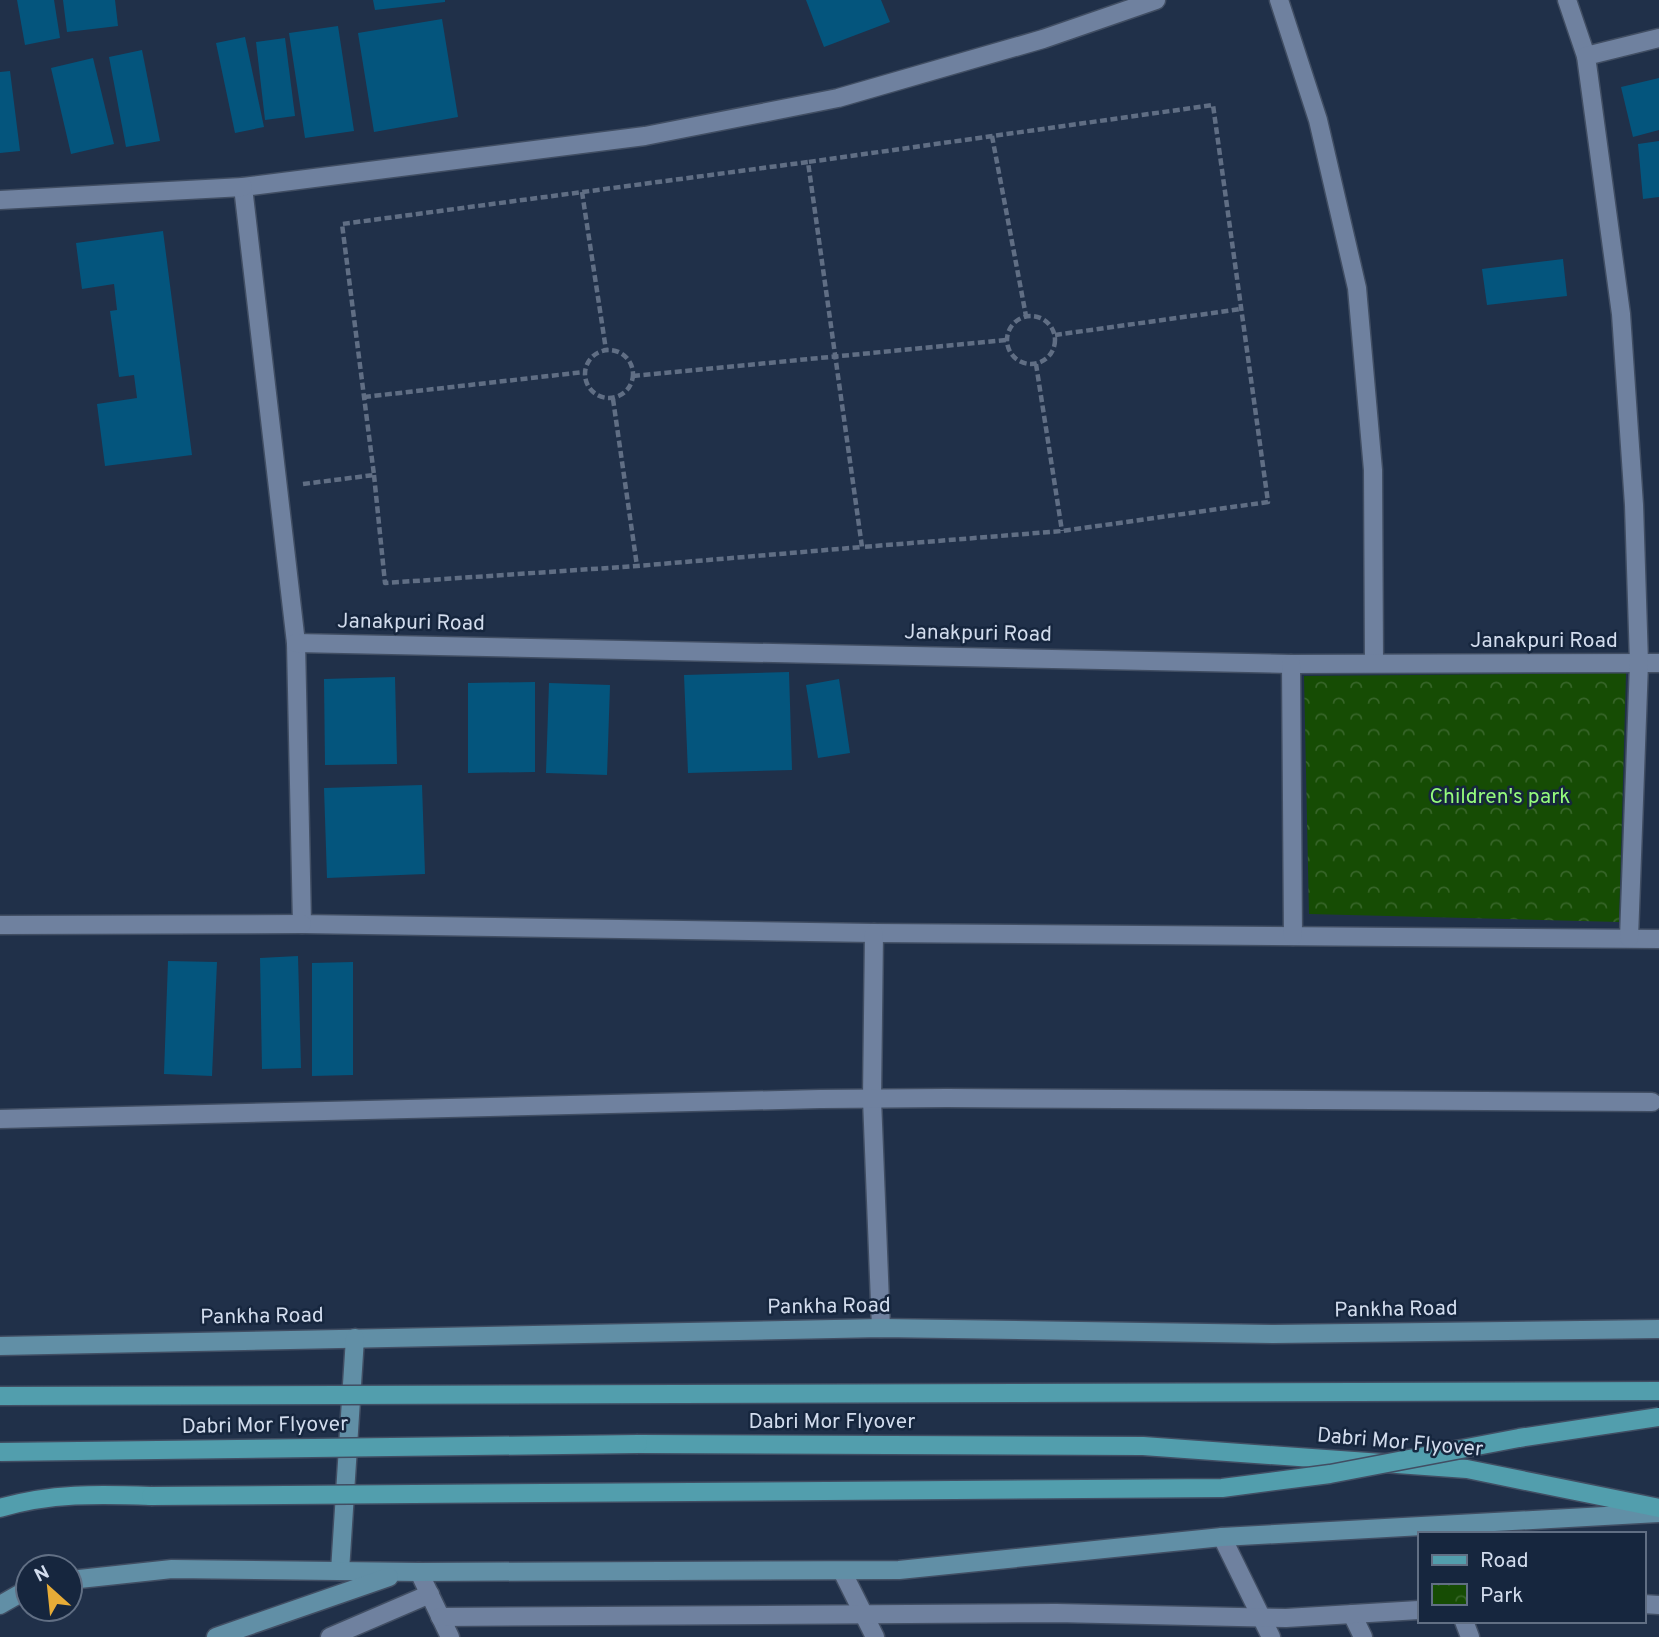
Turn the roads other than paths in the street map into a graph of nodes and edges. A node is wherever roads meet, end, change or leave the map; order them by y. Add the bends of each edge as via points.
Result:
1 (1156, 0) edge
2 (1279, 0) edge
3 (1567, 0) edge
4 (1659, 38) edge
5 (1586, 56) junction
6 (243, 187) junction
7 (0, 200) edge
8 (296, 643) junction
9 (1374, 663) junction
10 (1639, 663) junction
11 (1659, 663) edge
12 (1291, 664) junction
13 (0, 925) edge
14 (302, 925) junction
15 (874, 933) junction
16 (1293, 936) junction
17 (1629, 938) junction
18 (1659, 939) edge
19 (872, 1099) junction
20 (1652, 1102) dead end
21 (0, 1119) edge
22 (881, 1328) junction
23 (1659, 1329) edge
24 (355, 1338) junction
25 (0, 1346) edge
26 (1659, 1391) edge
27 (0, 1396) edge
28 (1659, 1417) edge
29 (0, 1451) edge
30 (0, 1508) edge
31 (1659, 1510) edge
32 (1222, 1537) junction
33 (842, 1571) junction
34 (340, 1572) junction
35 (411, 1572) junction
36 (84, 1578) edge
37 (430, 1594) junction
38 (1418, 1610) edge
39 (863, 1613) junction
40 (1352, 1614) junction
41 (440, 1616) junction
42 (1262, 1618) junction
43 (216, 1637) edge
44 (330, 1637) edge
45 (450, 1637) edge
46 (875, 1637) edge
47 (1270, 1637) edge
48 (1363, 1637) edge

1 - 6 street via 1043,39 838,98 645,136
2 - 9 street via 1318,120 1357,288 1373,470
3 - 5 street
4 - 5 street
5 - 10 street via 1621,314
6 - 7 street
6 - 8 street
8 - 12 street, Janakpuri Road
8 - 14 street
9 - 10 street, Janakpuri Road
9 - 12 street, Janakpuri Road
10 - 11 street, Janakpuri Road
10 - 17 street
12 - 16 street
13 - 14 street
14 - 15 street
15 - 16 street
15 - 19 street
16 - 17 street
17 - 18 street
19 - 20 street
19 - 21 street
19 - 22 street
22 - 23 main road, Pankha Road via 1274,1334
22 - 24 main road, Pankha Road
24 - 25 main road, Pankha Road
24 - 34 main road
26 - 27 main road, Dabri Mor Flyover, bridge
28 - 30 main road, bridge via 1330,1474 1222,1488 84,1494
29 - 31 main road, Dabri Mor Flyover, bridge via 638,1444 1143,1446 1467,1469
31 - 32 main road
32 - 33 main road via 899,1570
32 - 42 street
33 - 35 main road
33 - 39 street
34 - 35 main road
34 - 36 main road via 172,1569
35 - 37 street
35 - 43 main road
37 - 41 street
37 - 44 street
38 - 40 street
39 - 41 street
39 - 42 street
39 - 46 street
40 - 42 street
40 - 48 street
41 - 45 street
42 - 47 street

